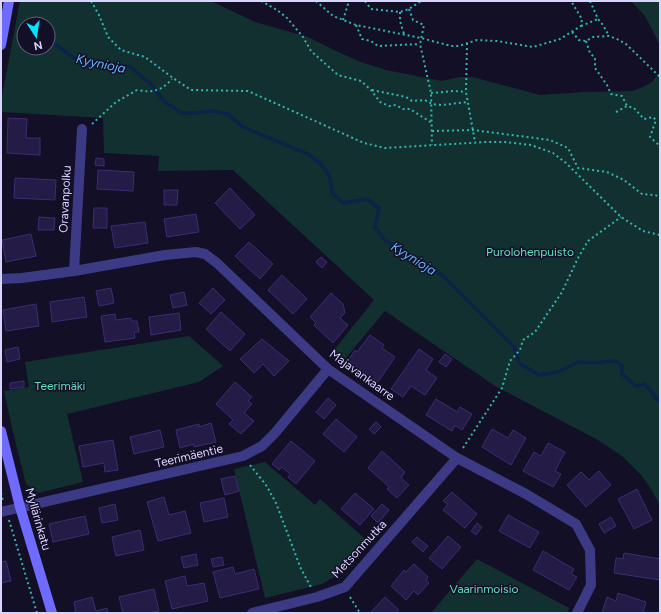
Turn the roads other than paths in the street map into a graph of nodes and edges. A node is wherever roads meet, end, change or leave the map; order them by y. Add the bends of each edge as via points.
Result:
1 (9, 1) edge
2 (1, 45) edge
3 (82, 129) road end
4 (74, 271) junction
5 (1, 280) edge
6 (328, 369) junction
7 (1, 431) edge
8 (456, 458) junction
9 (20, 507) junction
10 (4, 512) edge
11 (52, 613) edge
12 (252, 613) edge
13 (578, 613) edge

1 - 2 street
3 - 4 street, Oravanpolku
4 - 5 street, Majavankaarre
4 - 6 street, Majavankaarre via 165,254 205,254
6 - 8 street, Majavankaarre
6 - 9 street, Teerimäentie via 275,433 262,446 243,456
7 - 9 street, Myllärinkatu
8 - 12 street, Metsonmutka via 345,587 317,597
8 - 13 street, Majavankaarre via 526,494 576,524 590,550 591,585
9 - 10 street, Teerimäentie
9 - 11 street, Myllärinkatu

